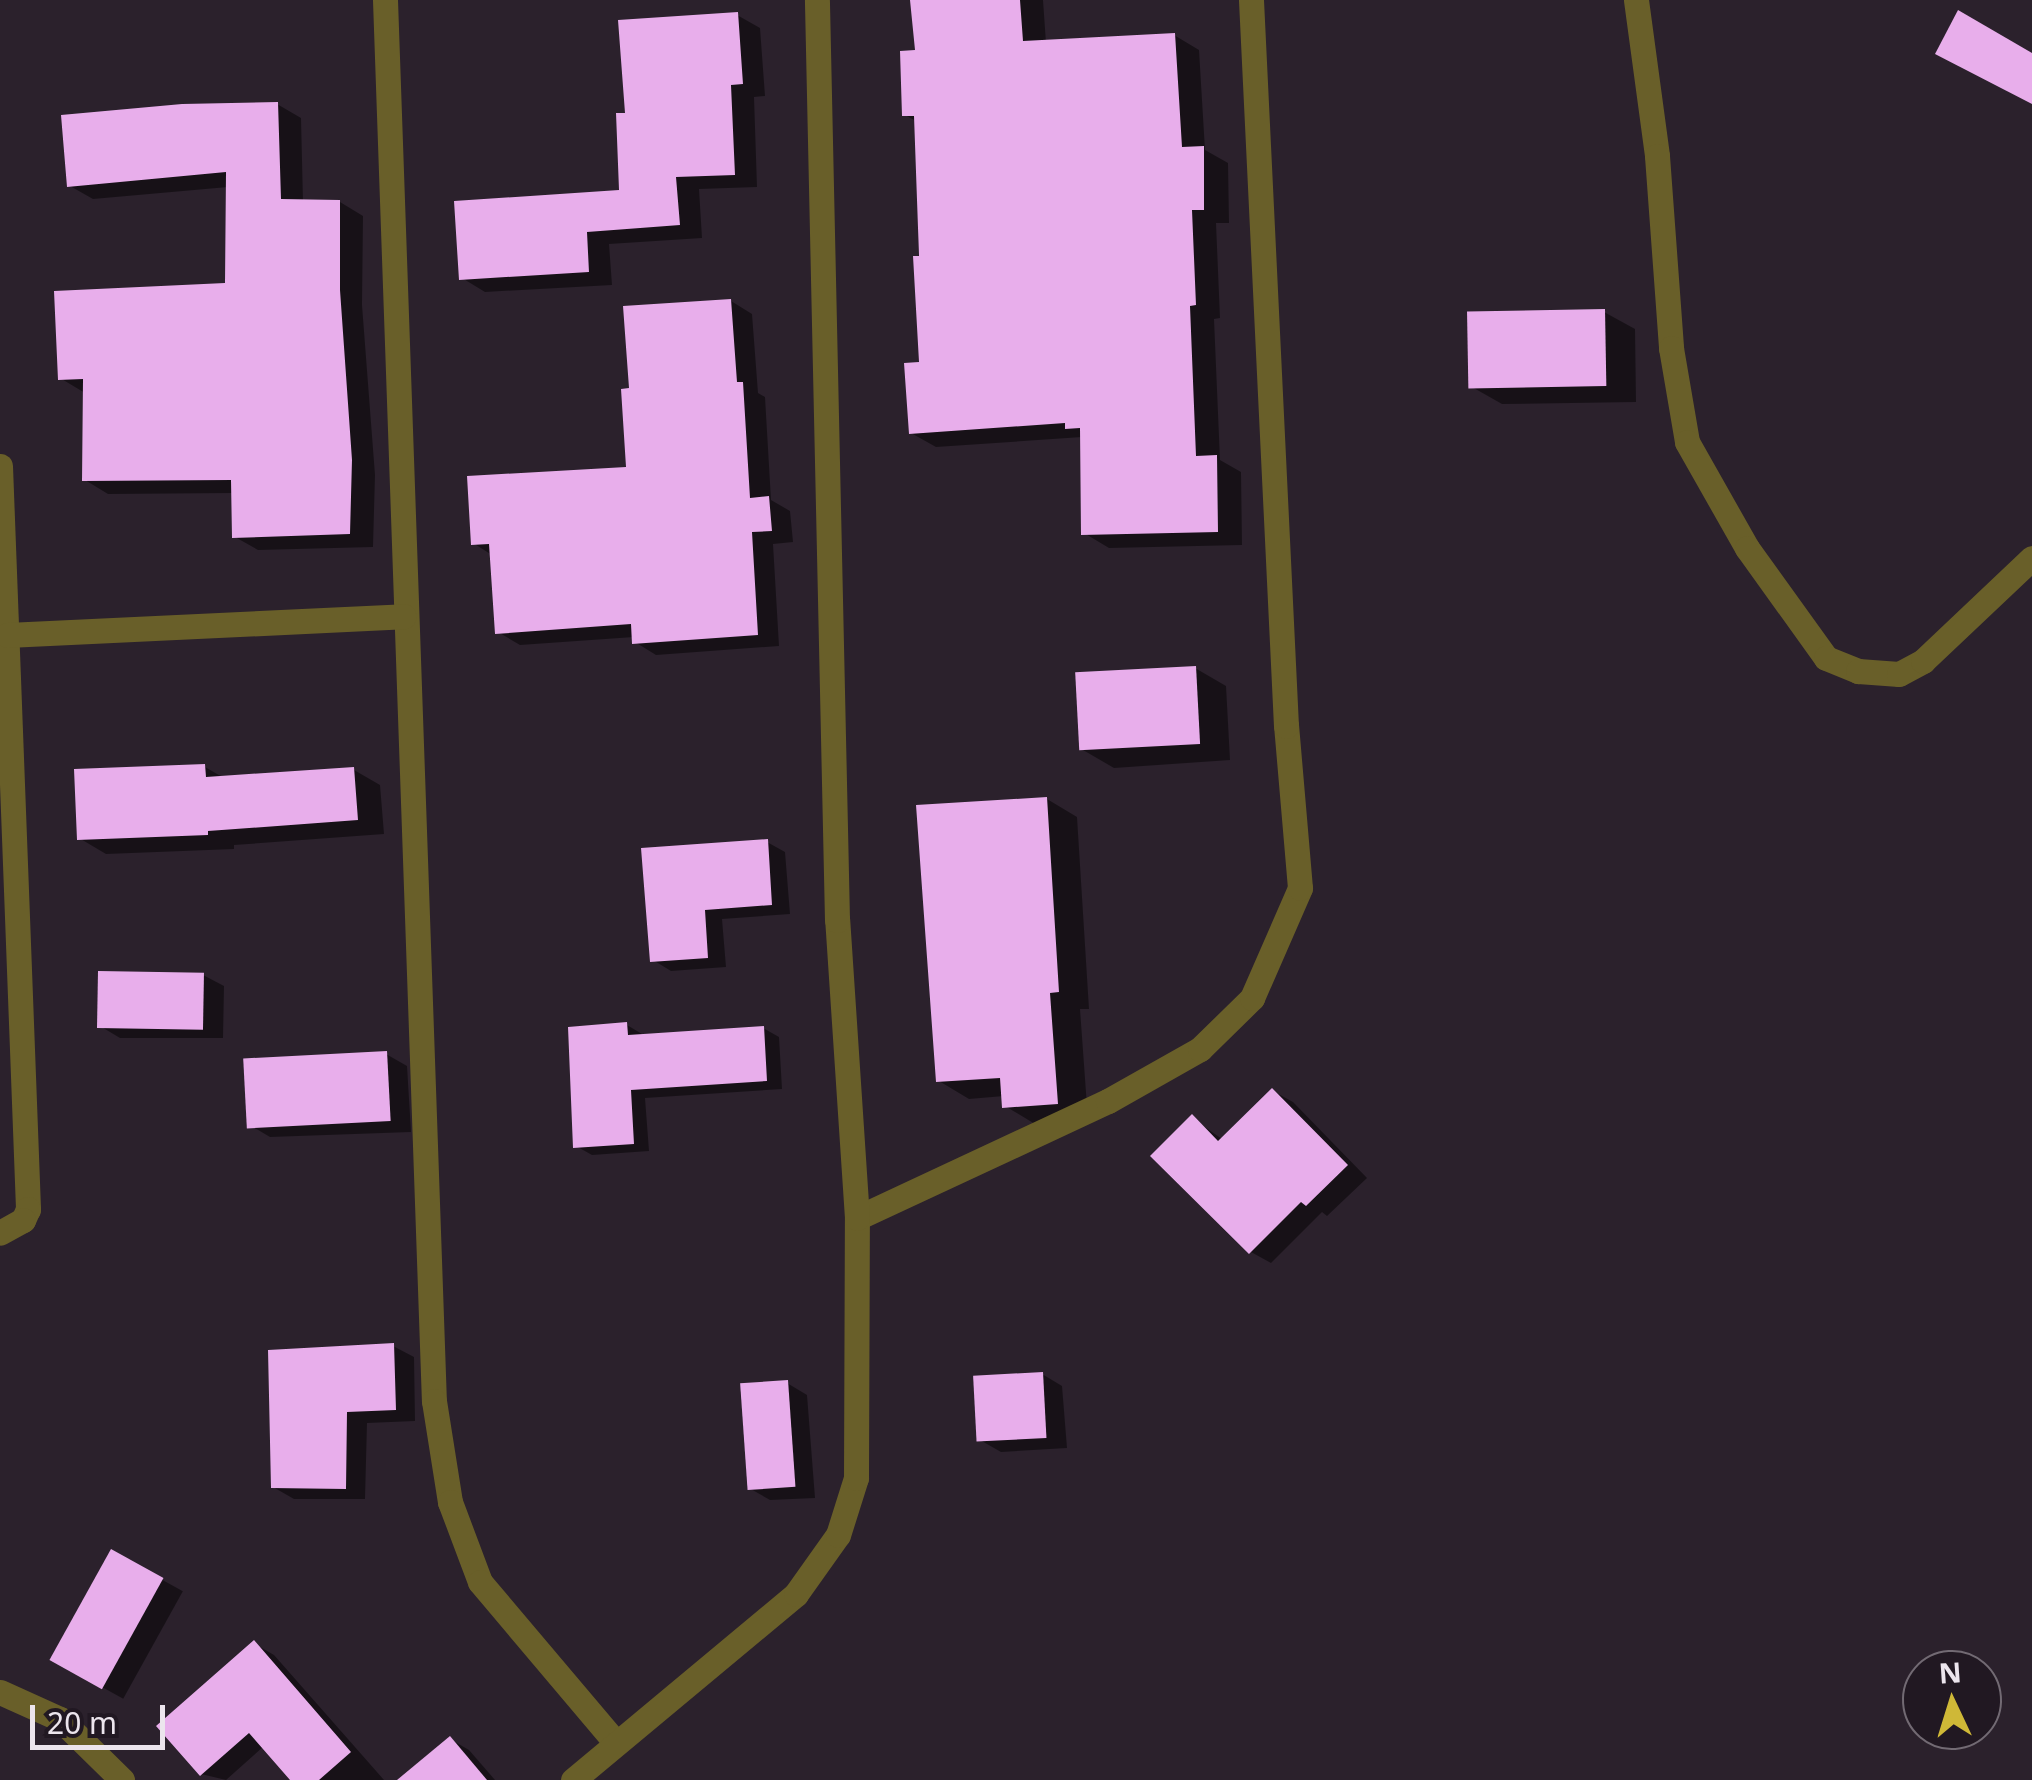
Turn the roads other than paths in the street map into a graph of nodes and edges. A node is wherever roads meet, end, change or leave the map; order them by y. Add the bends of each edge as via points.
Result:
1 (384, 0) edge
2 (816, 0) edge
3 (1250, 0) edge
4 (1636, 0) edge
5 (0, 466) edge
6 (2032, 558) edge
7 (404, 616) junction
8 (7, 636) junction
9 (857, 1218) junction
10 (0, 1232) edge
11 (0, 1692) edge
12 (615, 1742) junction
13 (122, 1780) edge
14 (573, 1780) edge

1 - 7 street
2 - 9 street via 837,920
3 - 9 street via 1300,888 1252,998 1200,1049 1108,1100
4 - 6 street via 1686,442 1748,548 1826,658 1858,671 1899,674 1924,661
5 - 8 street
7 - 8 street
7 - 12 street via 434,1401 450,1502 480,1582
8 - 10 street via 28,1209 23,1220
9 - 12 street via 856,1478 838,1536 796,1594
11 - 13 street via 60,1719
12 - 14 street

